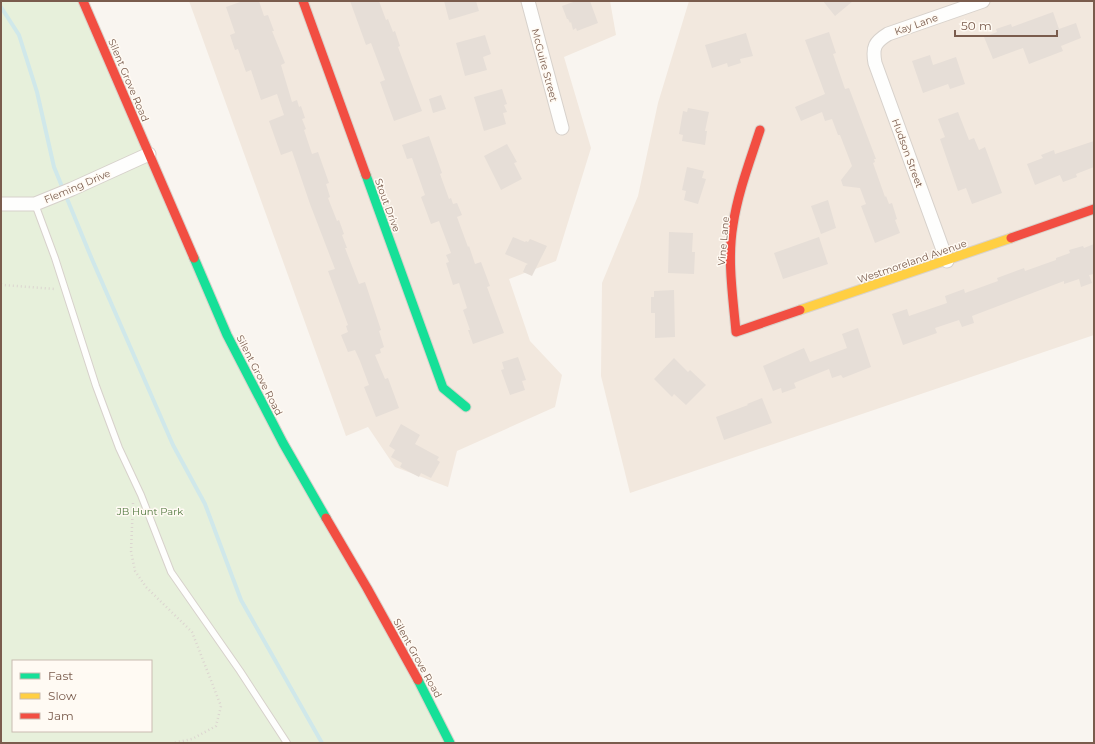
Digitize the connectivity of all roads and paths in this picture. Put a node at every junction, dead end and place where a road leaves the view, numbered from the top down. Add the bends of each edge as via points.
1 (83, 1) edge
2 (303, 1) edge
3 (528, 1) edge
4 (983, 1) edge
5 (875, 45) joint
6 (562, 128) dead end
7 (760, 130) dead end
8 (149, 154) junction
9 (1, 204) edge
10 (35, 204) junction
11 (1094, 209) edge
12 (947, 261) junction
13 (1, 284) edge
14 (68, 296) junction
15 (736, 332) joint
16 (466, 407) dead end
17 (287, 743) edge
18 (450, 743) edge

1 - 8 street, Silent Grove Road
2 - 16 street, Stout Drive via 443,388
3 - 6 street, McGuire Street
4 - 5 street, Kay Lane via 888,34
5 - 12 street, Hudson Street via 875,63
7 - 15 street, Vine Lane via 733,225 731,278
8 - 10 street, Fleming Drive
8 - 18 street, Silent Grove Road via 221,322 251,383 420,683
9 - 10 street, Fleming Drive
10 - 14 lane
11 - 12 street, Westmoreland Avenue
12 - 15 street, Westmoreland Avenue
13 - 14 path via 53,288
14 - 17 lane via 116,441 141,495 171,572 240,670

